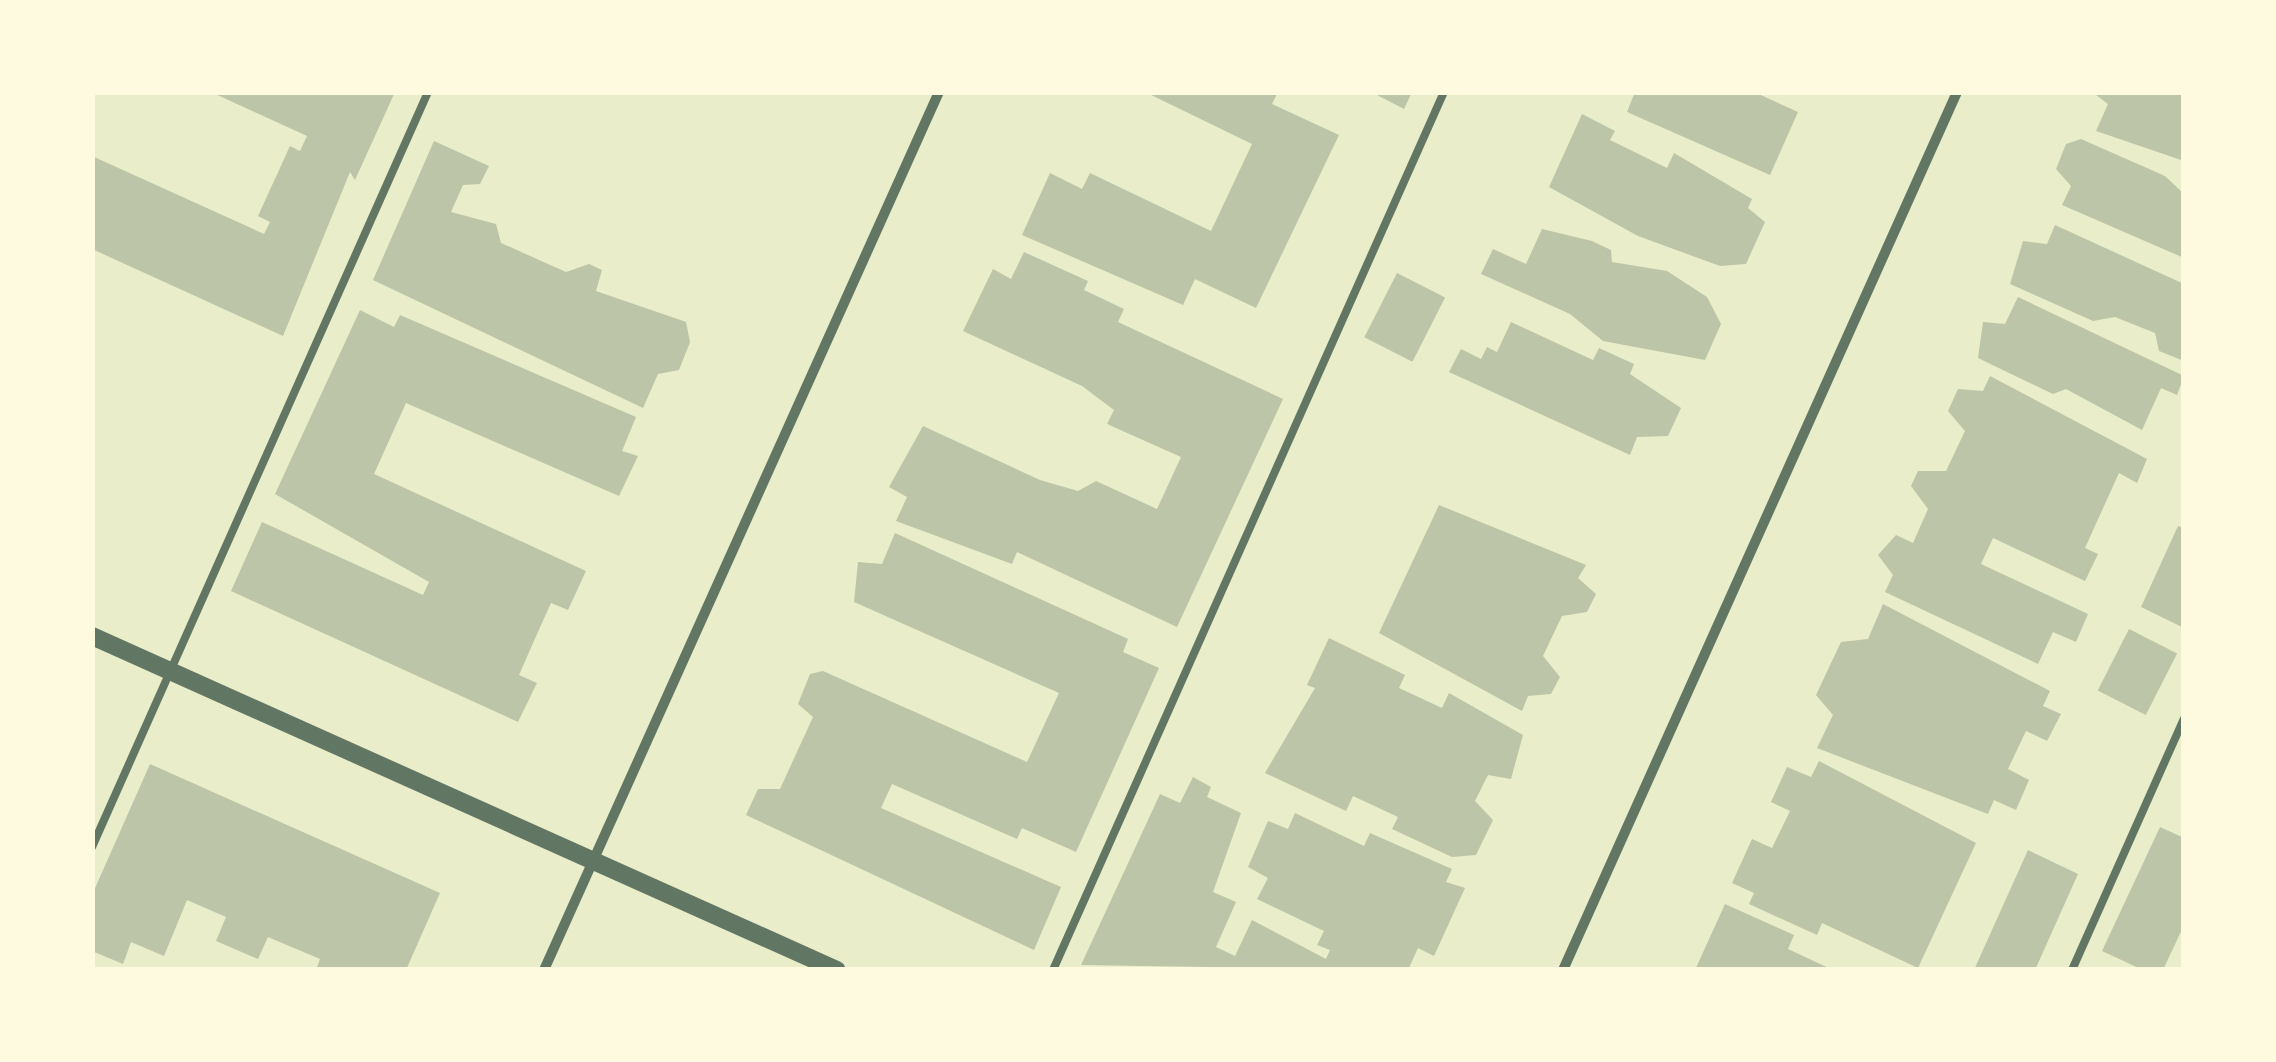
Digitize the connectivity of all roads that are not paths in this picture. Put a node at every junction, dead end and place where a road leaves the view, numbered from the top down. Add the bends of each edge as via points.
1 (428, 92) edge
2 (939, 92) edge
3 (1444, 92) edge
4 (1957, 92) edge
5 (92, 636) edge
6 (171, 671) junction
7 (2184, 720) edge
8 (92, 847) edge
9 (593, 860) junction
10 (544, 970) edge
11 (837, 970) edge
12 (1053, 970) edge
13 (1563, 970) edge
14 (2072, 970) edge

1 - 6 lane
2 - 9 street
3 - 12 lane
4 - 13 street
5 - 6 street
6 - 8 lane
6 - 9 street
7 - 14 lane
9 - 10 street
9 - 11 street

